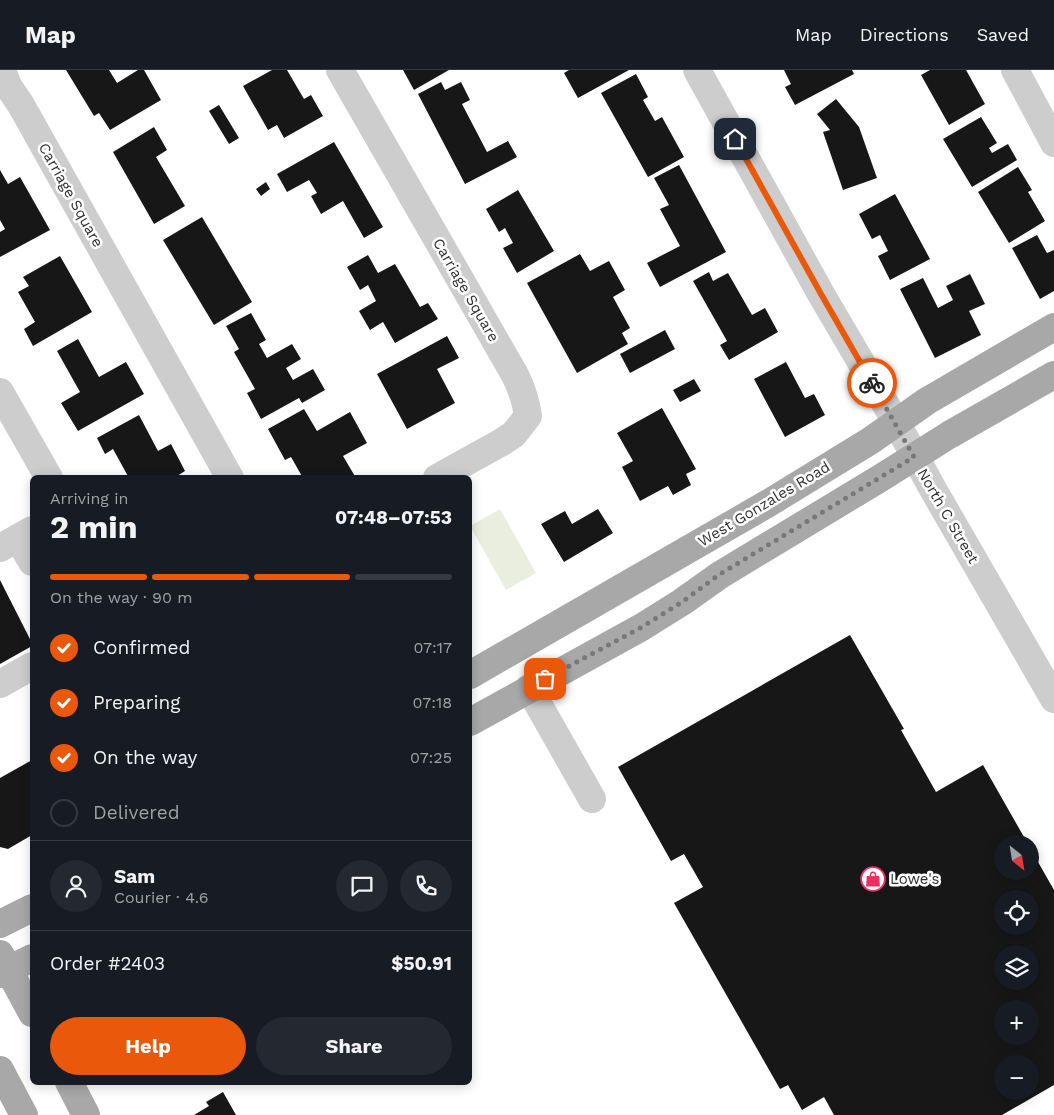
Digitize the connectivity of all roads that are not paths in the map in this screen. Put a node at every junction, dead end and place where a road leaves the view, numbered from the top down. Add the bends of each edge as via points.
1 (2, 70) edge
2 (340, 70) edge
3 (697, 70) edge
4 (1015, 70) edge
5 (1047, 112) edge
6 (1054, 143) edge
7 (1054, 327) edge
8 (1054, 375) edge
9 (0, 392) edge
10 (896, 422) junction
11 (8, 424) edge
12 (914, 457) junction
13 (47, 475) edge
14 (228, 475) edge
15 (442, 475) edge
16 (17, 538) edge
17 (30, 559) edge
18 (508, 653) junction
19 (30, 667) edge
20 (472, 674) edge
21 (0, 684) edge
22 (529, 688) junction
23 (1054, 699) edge
24 (472, 721) edge
25 (592, 799) dead end
26 (30, 909) edge
27 (0, 924) edge
28 (30, 959) edge
29 (3, 966) edge
30 (30, 1010) edge
31 (0, 1070) edge
32 (71, 1085) edge
33 (24, 1115) edge
34 (86, 1115) edge

1 - 14 street, Carriage Square via 8,86
2 - 15 street, Carriage Square via 515,375 527,406 528,416 514,434
3 - 10 street, North C Street
4 - 5 street
5 - 6 street
7 - 10 main road, West Gonzales Road
8 - 12 main road
9 - 11 street
10 - 12 street, North C Street
10 - 18 main road, West Gonzales Road via 767,504
11 - 13 street
12 - 22 main road via 720,574 642,627
12 - 23 street, North C Street
16 - 17 street
18 - 20 main road, West Gonzales Road
18 - 22 main road
19 - 21 street
22 - 24 main road
22 - 25 street
26 - 27 main road
28 - 29 main road
29 - 30 main road
31 - 33 main road
32 - 34 main road

